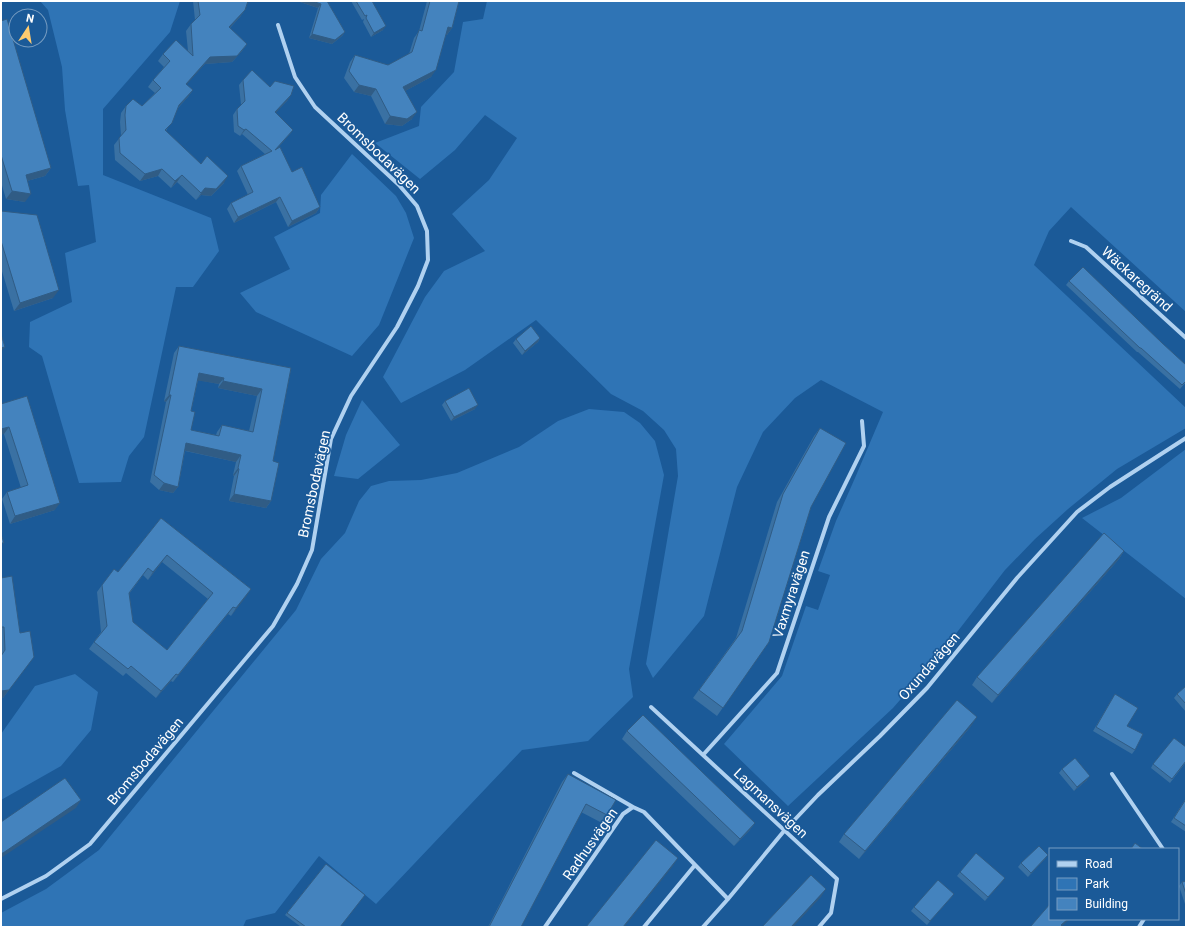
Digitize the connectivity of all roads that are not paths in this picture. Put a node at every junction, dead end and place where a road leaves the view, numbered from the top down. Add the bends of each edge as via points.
1 (278, 25) dead end
2 (1071, 241) dead end
3 (1186, 338) edge
4 (862, 421) dead end
5 (1186, 438) edge
6 (652, 707) dead end
7 (703, 755) junction
8 (574, 773) dead end
9 (1112, 774) dead end
10 (633, 807) junction
11 (784, 831) junction
12 (1162, 848) edge
13 (695, 865) junction
14 (1, 899) edge
15 (728, 899) junction
16 (545, 927) edge
17 (644, 927) edge
18 (703, 927) edge
19 (819, 927) edge

1 - 14 street, Bromsbodavägen via 295,77 315,107 418,206 427,231 428,260 418,286 397,326 351,396 331,439 312,550 297,584 273,626 90,844 46,876
2 - 3 street, Wäckaregränd via 1086,247
4 - 7 street, Vaxmyravägen via 864,446 829,517 777,673
5 - 11 street, Oxundavägen via 1110,487 1077,512 1017,578 927,688
6 - 7 street, Lagmansvägen
7 - 11 street, Lagmansvägen
8 - 10 street
9 - 12 street
10 - 13 street, Radhusvägen via 644,812
10 - 16 street, Radhusvägen via 623,814
11 - 15 street, Oxundavägen
11 - 19 street, Lagmansvägen via 837,879 831,913
13 - 15 street, Radhusvägen
13 - 17 street
15 - 18 street, Oxundavägen

